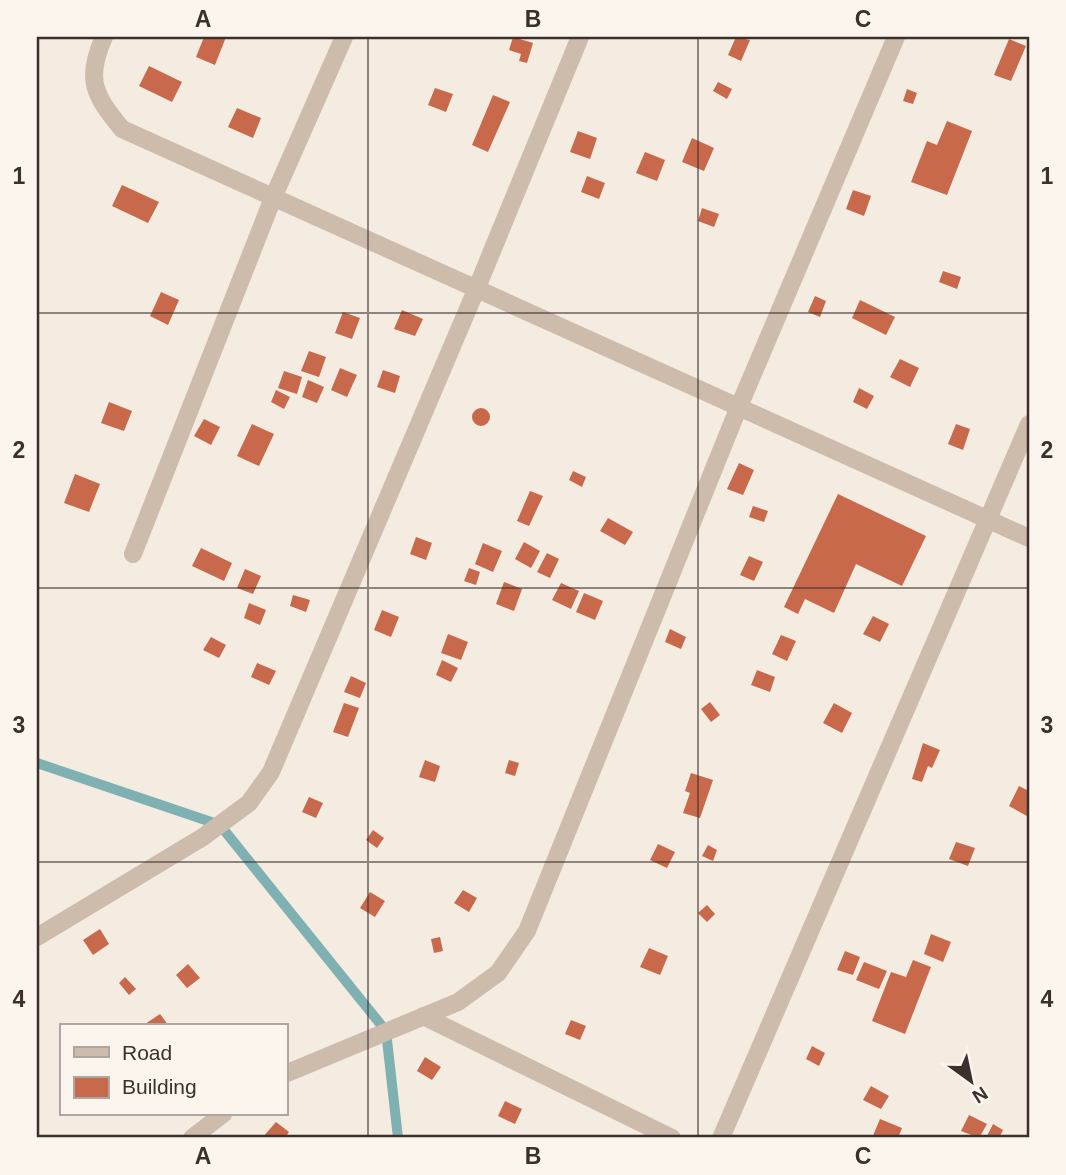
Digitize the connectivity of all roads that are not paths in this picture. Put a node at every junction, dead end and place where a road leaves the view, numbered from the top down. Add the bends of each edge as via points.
1 (104, 37) edge
2 (344, 37) edge
3 (580, 37) edge
4 (896, 37) edge
5 (273, 198) junction
6 (476, 290) junction
7 (738, 409) junction
8 (1029, 424) edge
9 (988, 520) junction
10 (1029, 538) edge
11 (133, 554) dead end
12 (37, 937) edge
13 (423, 1016) junction
14 (287, 1073) edge
15 (220, 1116) edge
16 (192, 1138) edge
17 (672, 1138) edge
18 (721, 1138) edge

1 - 5 street via 95,57 93,85 122,128
2 - 5 street
3 - 6 street
4 - 7 street
5 - 6 street
5 - 11 street
6 - 7 street
6 - 12 street via 264,782 249,803 203,837
7 - 9 street
7 - 13 street via 527,931 498,973 458,1002
8 - 9 street
9 - 10 street
9 - 18 street
13 - 14 street
13 - 17 street
15 - 16 street

